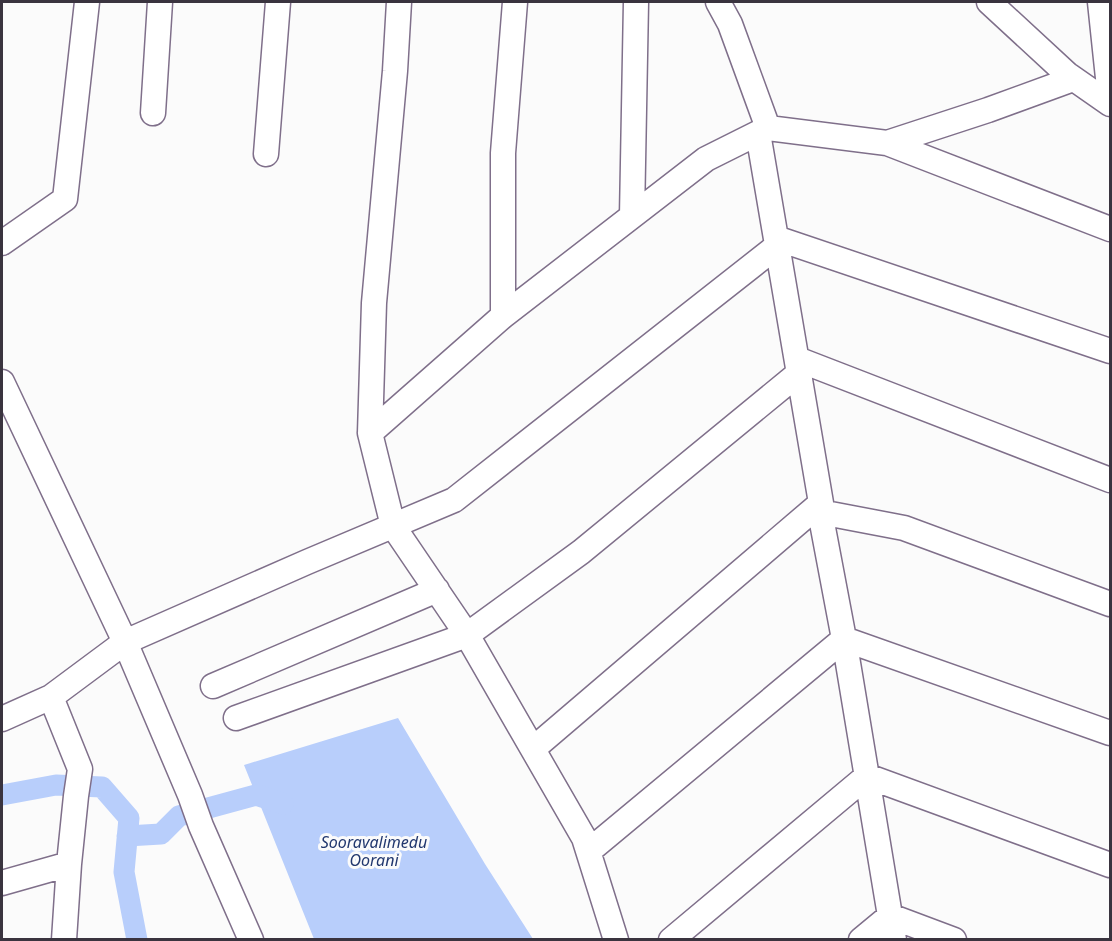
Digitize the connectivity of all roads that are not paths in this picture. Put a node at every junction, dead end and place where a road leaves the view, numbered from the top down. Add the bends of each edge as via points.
1 (87, 2) edge
2 (160, 2) edge
3 (278, 2) edge
4 (399, 2) edge
5 (515, 2) edge
6 (636, 2) edge
7 (718, 2) edge
8 (989, 2) edge
9 (1100, 2) edge
10 (1073, 79) junction
11 (1110, 97) edge
12 (1110, 104) edge
13 (153, 113) dead end
14 (763, 130) junction
15 (887, 143) junction
16 (266, 154) dead end
17 (632, 216) junction
18 (1110, 229) edge
19 (777, 242) junction
20 (2, 243) edge
21 (503, 316) junction
22 (1110, 351) edge
23 (798, 366) junction
24 (2, 381) edge
25 (370, 433) junction
26 (1110, 480) edge
27 (820, 507) junction
28 (393, 526) junction
29 (437, 590) junction
30 (1110, 604) edge
31 (467, 635) junction
32 (844, 639) junction
33 (126, 642) junction
34 (213, 686) dead end
35 (51, 697) junction
36 (236, 718) dead end
37 (2, 719) edge
38 (1110, 733) edge
39 (533, 749) junction
40 (867, 776) junction
41 (589, 851) junction
42 (69, 864) junction
43 (1110, 865) edge
44 (2, 883) edge
45 (892, 928) edge
46 (64, 939) edge
47 (250, 939) edge
48 (616, 939) edge
49 (671, 939) edge
50 (861, 939) edge
51 (954, 939) edge

1 - 20 street via 65,199
2 - 13 street
3 - 16 street
4 - 25 street via 374,303
5 - 21 street via 503,153
6 - 17 street
7 - 14 street via 729,24
8 - 10 street
9 - 11 street
10 - 12 street
10 - 15 street
14 - 15 street
14 - 17 street via 706,159
14 - 19 street
15 - 18 street
17 - 21 street
19 - 22 street
19 - 23 street
19 - 28 street via 454,500
21 - 25 street
23 - 26 street
23 - 27 street
23 - 31 street via 581,552
24 - 33 street
25 - 28 street
27 - 30 street via 904,528
27 - 32 street
27 - 39 street
28 - 29 street
28 - 33 street
29 - 31 street
29 - 34 street
31 - 36 street
31 - 39 street
32 - 38 street
32 - 40 street
32 - 41 street
33 - 35 street
33 - 47 street
35 - 37 street
35 - 42 street via 81,769
39 - 41 street
40 - 43 street
40 - 45 street
40 - 49 street
41 - 48 street
42 - 44 street
42 - 46 street
45 - 50 street
45 - 51 street

